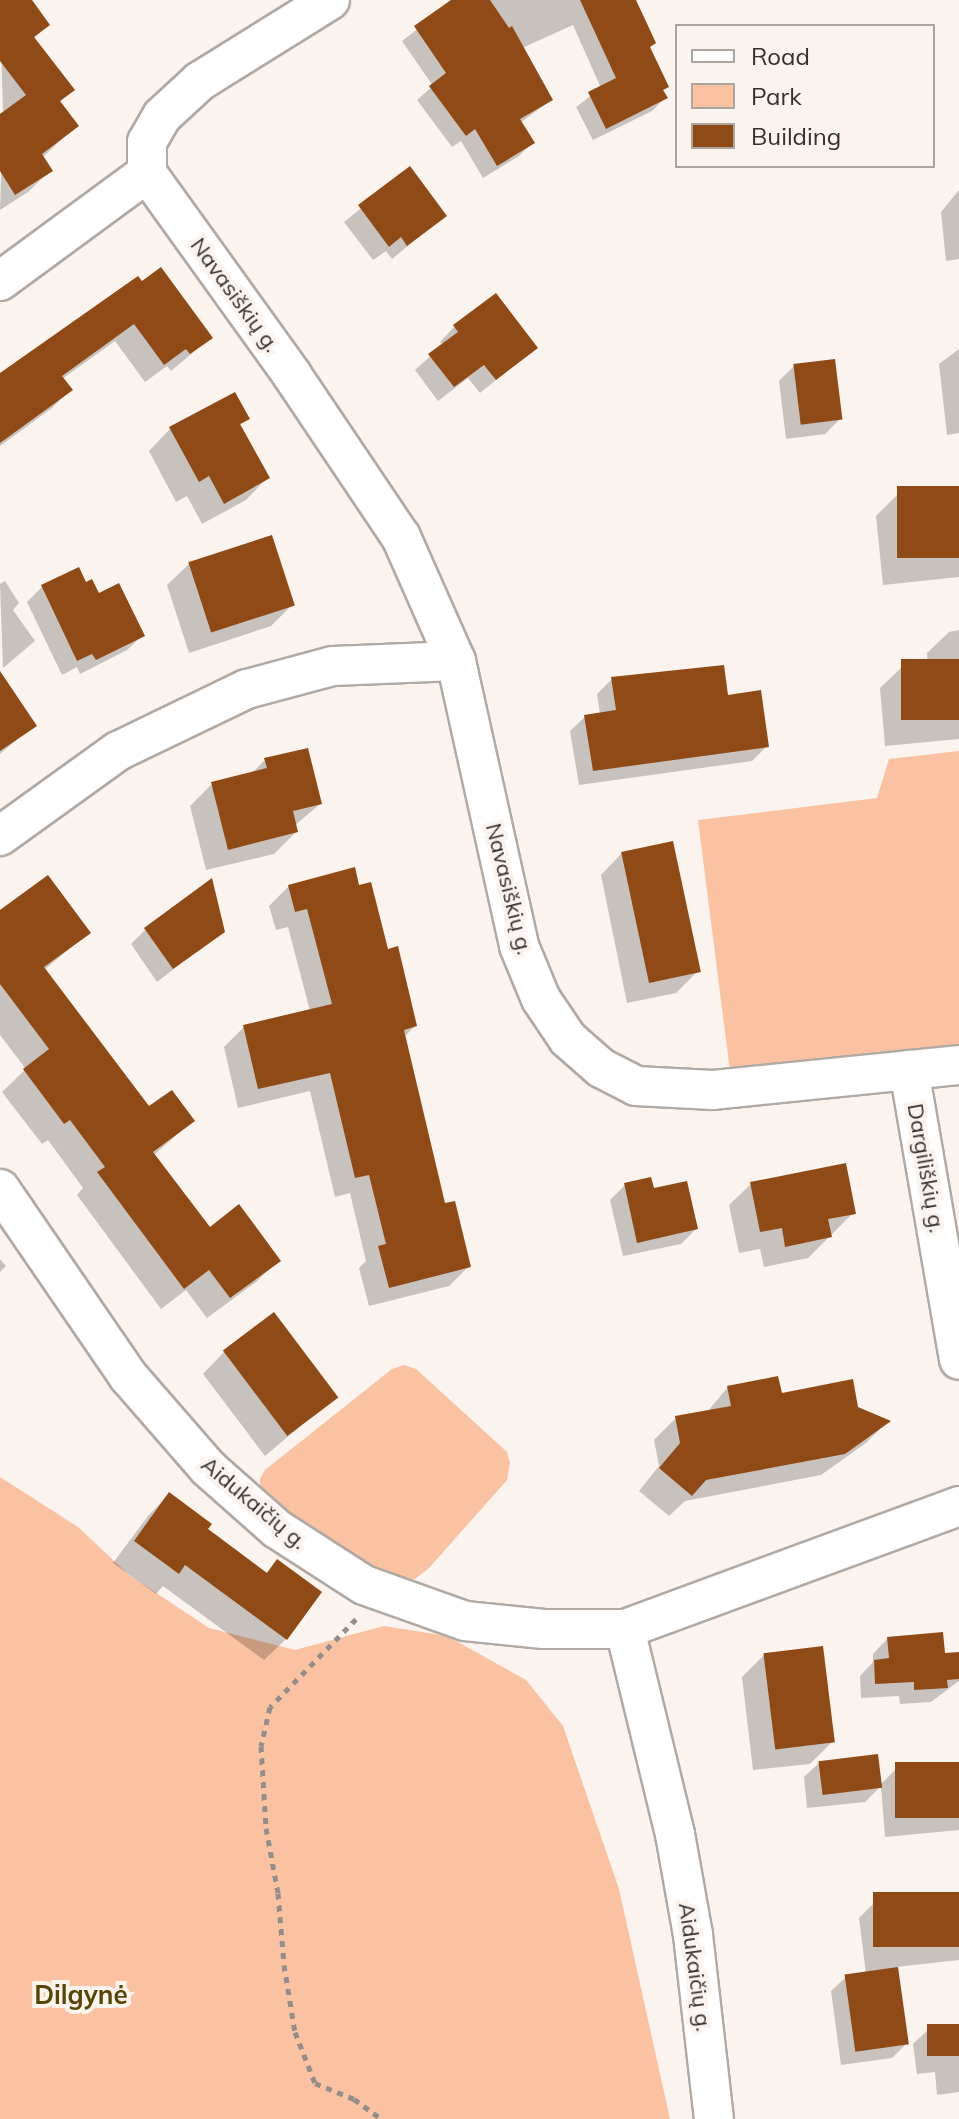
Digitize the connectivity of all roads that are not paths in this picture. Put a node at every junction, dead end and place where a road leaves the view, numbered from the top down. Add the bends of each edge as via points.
1 (330, 0) edge
2 (147, 173) junction
3 (0, 281) edge
4 (456, 661) junction
5 (0, 836) edge
6 (959, 1065) edge
7 (909, 1070) junction
8 (0, 1189) edge
9 (959, 1360) edge
10 (959, 1506) edge
11 (625, 1629) junction
12 (714, 2119) edge

1 - 2 street via 200,81 162,116 147,142
2 - 3 street
2 - 4 street, Navasiškių g. via 401,537
4 - 5 street via 333,666 247,689 118,751
4 - 7 street, Navasiškių g. via 519,946 541,999 568,1039 601,1068 636,1086 713,1090
6 - 7 street, Navasiškių g.
7 - 9 street, Dargiliškių g.
8 - 11 street, Aidukaičių g. via 128,1376 208,1468 277,1529 376,1589 465,1621 544,1629
10 - 11 street, Aidukaičių g.
11 - 12 street, Aidukaičių g. via 675,1834 693,1935

